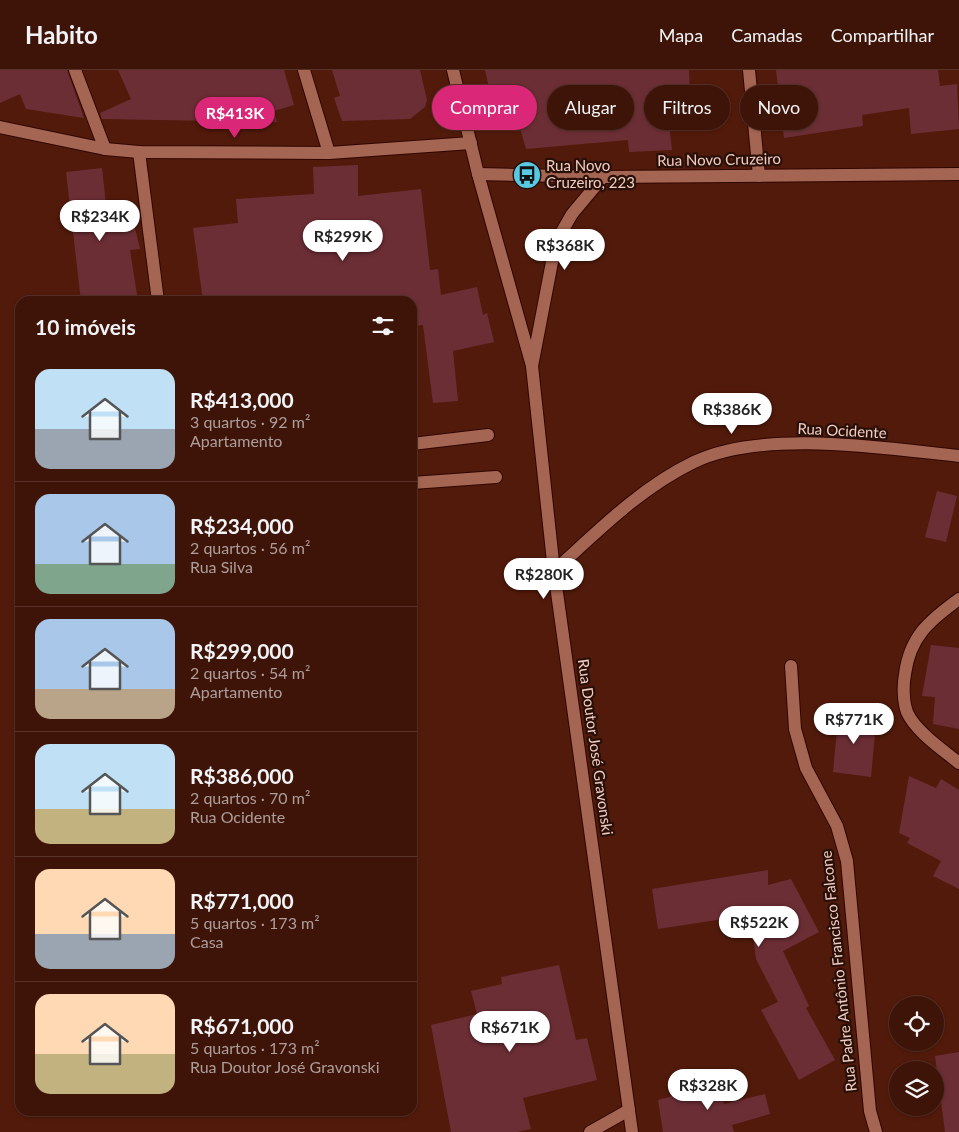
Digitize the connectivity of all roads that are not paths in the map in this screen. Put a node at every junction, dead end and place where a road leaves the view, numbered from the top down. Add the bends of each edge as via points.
1 (75, 70) edge
2 (304, 70) edge
3 (453, 70) edge
4 (749, 70) edge
5 (0, 127) edge
6 (471, 143) junction
7 (105, 150) junction
8 (139, 152) junction
9 (328, 154) junction
10 (478, 174) junction
11 (959, 174) edge
12 (759, 176) junction
13 (602, 177) junction
14 (157, 296) edge
15 (532, 366) junction
16 (488, 435) dead end
17 (417, 443) edge
18 (959, 456) edge
19 (496, 477) dead end
20 (417, 483) edge
21 (554, 572) junction
22 (959, 599) edge
23 (791, 666) dead end
24 (959, 763) edge
25 (629, 1110) junction
26 (590, 1132) edge
27 (632, 1132) edge
28 (876, 1132) edge

1 - 7 street
2 - 9 street
3 - 6 street, Rua Doutor José Gravonski
4 - 12 street
5 - 7 street
6 - 9 street
6 - 10 street, Rua Doutor José Gravonski
7 - 8 street
8 - 9 street
8 - 14 street
10 - 13 street, Rua Novo Cruzeiro
10 - 15 street, Rua Doutor José Gravonski
11 - 12 street, Rua Novo Cruzeiro
12 - 13 street, Rua Novo Cruzeiro
13 - 15 street, Rua Doutor José Gravonski via 572,214 560,235
15 - 21 street, Rua Doutor José Gravonski
16 - 17 street
18 - 21 street, Rua Ocidente via 811,444 745,446 695,462 655,485 614,516
19 - 20 street
21 - 25 street, Rua Doutor José Gravonski
22 - 24 street via 936,615 918,635 907,656 903,685 907,712 926,735
23 - 28 street, Rua Padre Antônio Francisco Falcone via 795,729 806,768 837,826 847,861 870,1111
25 - 26 street
25 - 27 street, Rua Doutor José Gravonski

